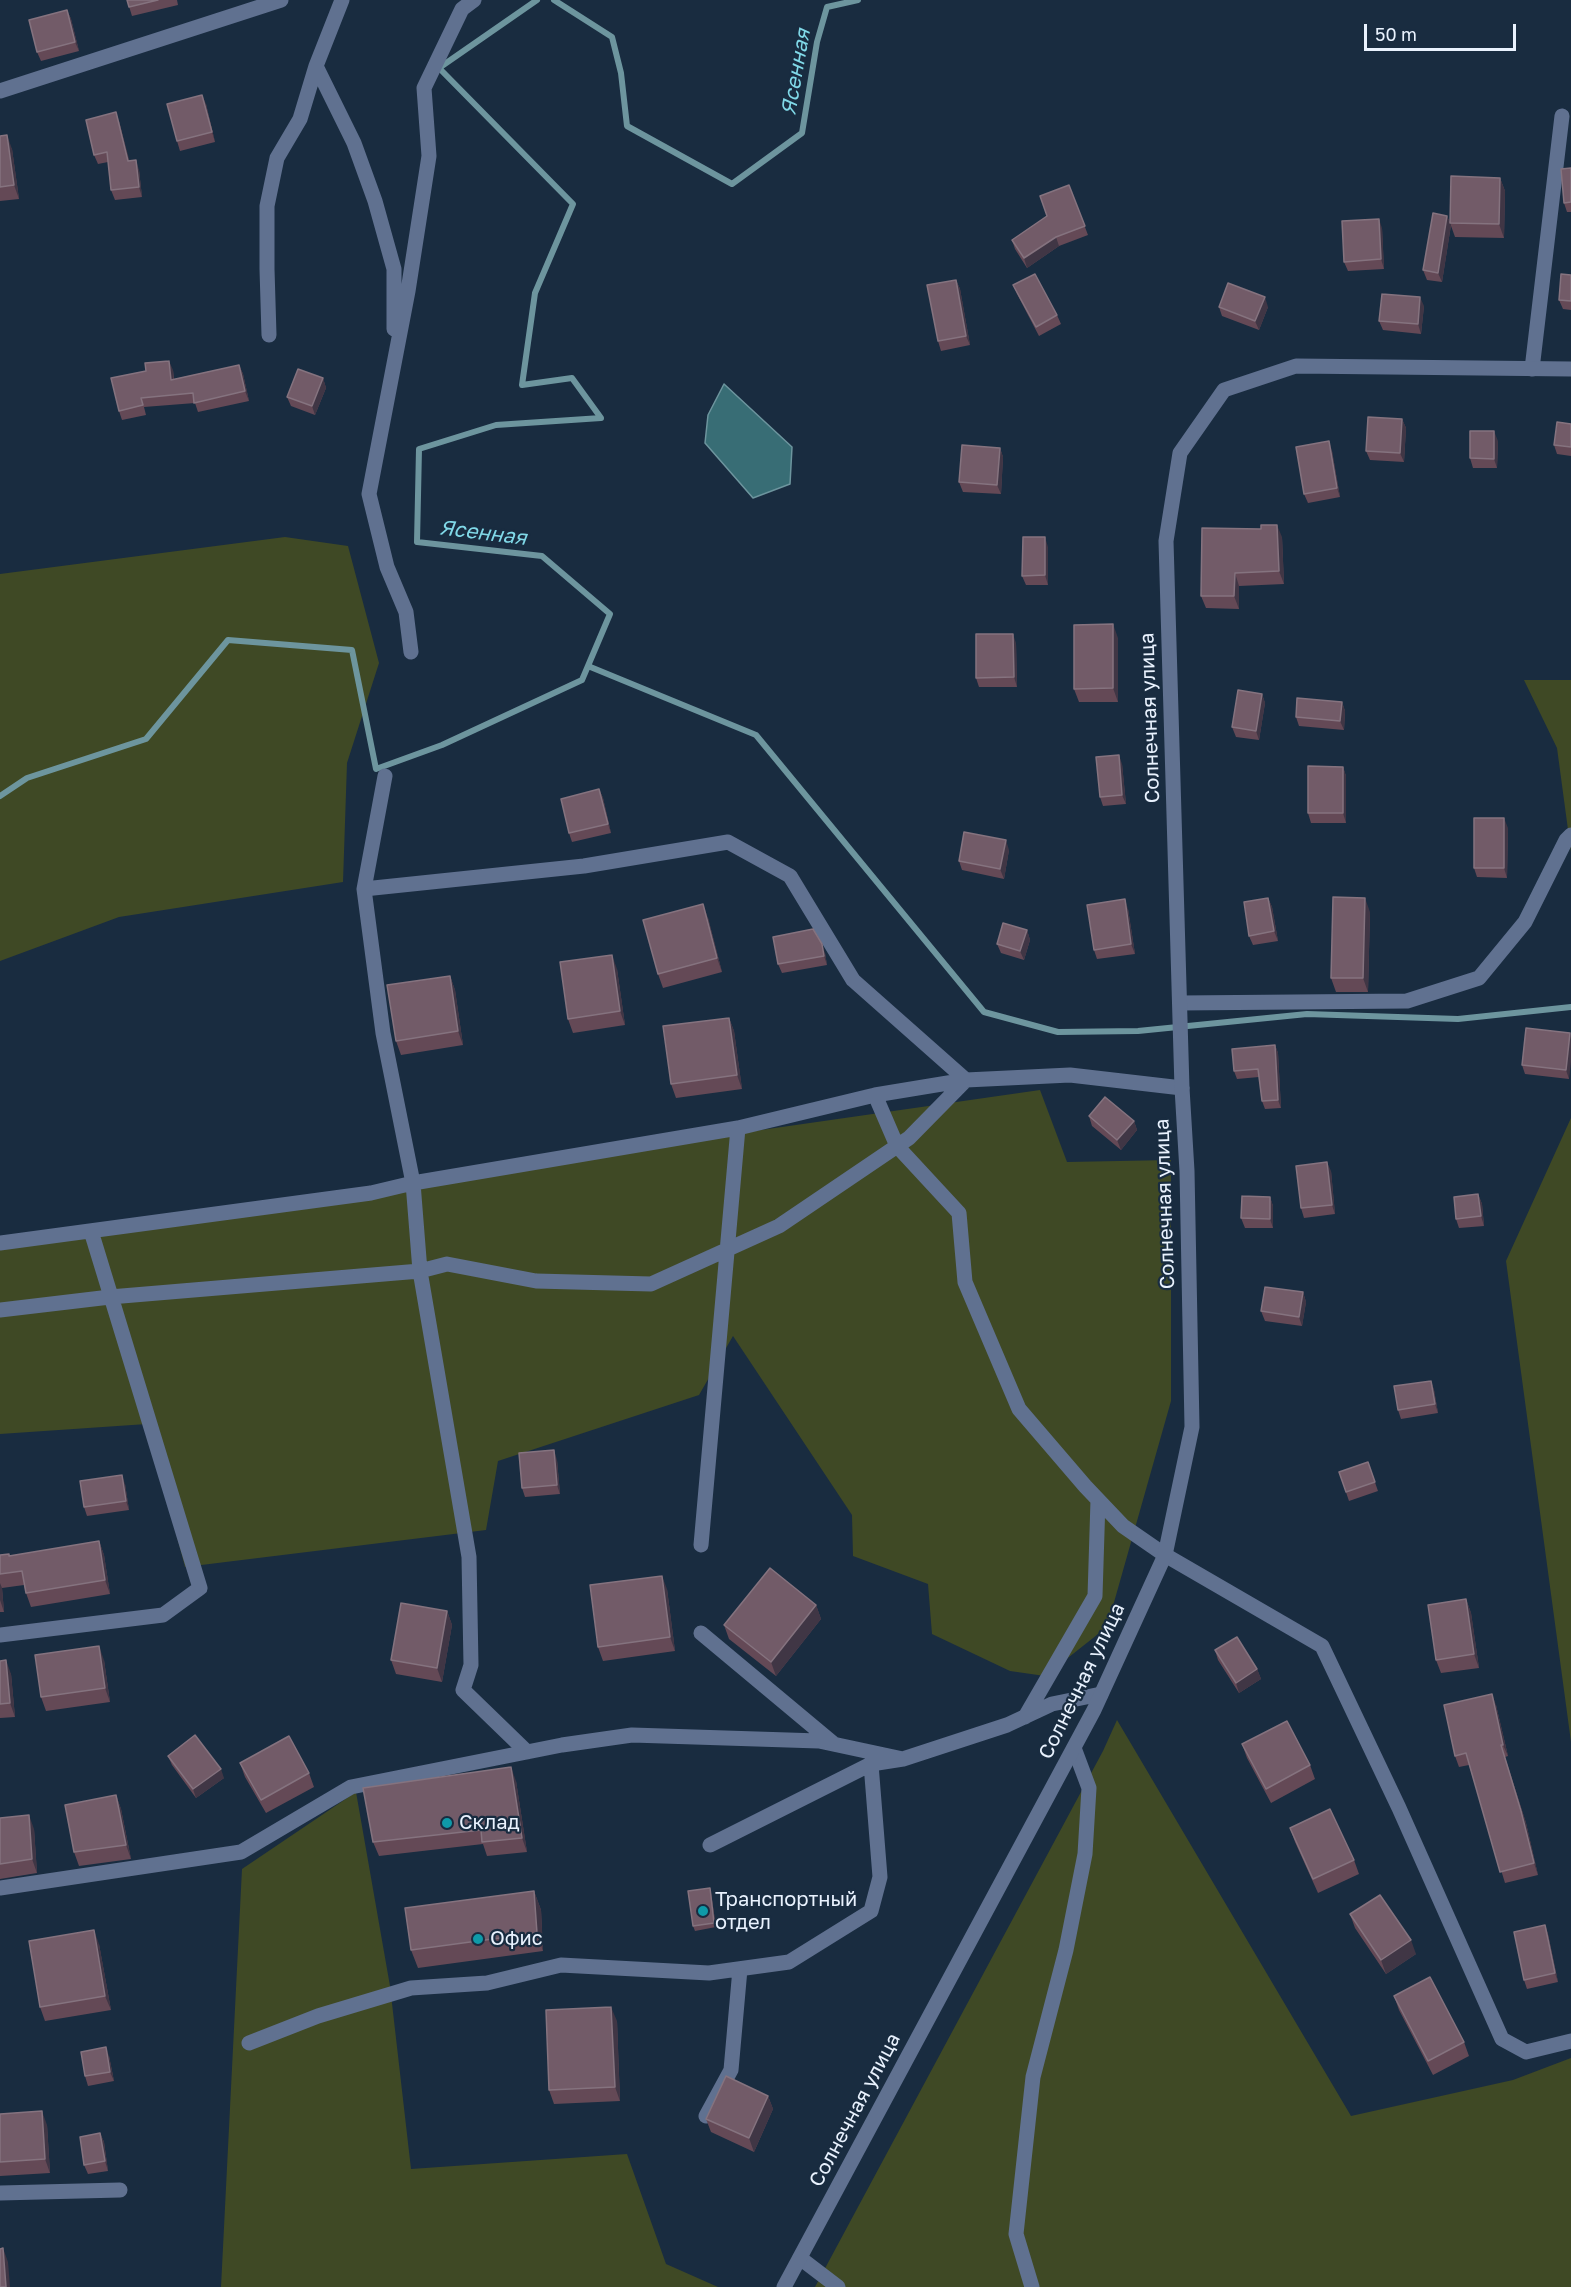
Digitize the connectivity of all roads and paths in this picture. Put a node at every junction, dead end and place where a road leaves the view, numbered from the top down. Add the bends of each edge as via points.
1 (281, 0) edge
2 (342, 0) edge
3 (474, 0) edge
4 (316, 66) junction
5 (0, 91) edge
6 (1562, 116) dead end
7 (269, 335) dead end
8 (393, 368) junction
9 (1532, 369) junction
10 (1571, 369) edge
11 (411, 652) dead end
12 (385, 776) dead end
13 (1571, 835) edge
14 (364, 889) junction
15 (1179, 1003) junction
16 (966, 1080) junction
17 (1182, 1088) junction
18 (875, 1095) junction
19 (738, 1128) junction
20 (897, 1146) junction
21 (413, 1183) junction
22 (91, 1231) junction
23 (0, 1243) edge
24 (728, 1249) junction
25 (420, 1271) junction
26 (110, 1297) junction
27 (0, 1310) edge
28 (1098, 1500) junction
29 (701, 1545) dead end
30 (1165, 1555) junction
31 (701, 1633) dead end
32 (0, 1635) edge
33 (1101, 1694) junction
34 (1025, 1716) junction
35 (834, 1744) junction
36 (1074, 1748) junction
37 (527, 1752) junction
38 (903, 1759) junction
39 (872, 1764) junction
40 (710, 1845) dead end
41 (0, 1888) edge
42 (740, 1969) junction
43 (1571, 2041) edge
44 (249, 2043) dead end
45 (706, 2116) edge
46 (120, 2190) dead end
47 (0, 2193) edge
48 (800, 2258) junction
49 (784, 2287) edge
50 (838, 2287) edge
51 (1032, 2287) edge

1 - 5 street
2 - 4 street
3 - 8 street via 462,9 424,88 429,156
4 - 7 street via 300,119 277,158 267,206
4 - 8 street via 354,143 394,268
6 - 9 street
8 - 11 street via 369,494 387,567 405,612
9 - 10 street, Солнечная улица
9 - 15 street, Солнечная улица via 1296,366 1224,390 1180,453 1166,541
12 - 14 street
13 - 15 street via 1525,922 1479,978 1407,1001
14 - 16 street via 584,866 728,842 790,876 853,980
14 - 21 street via 383,1033
15 - 17 street, Солнечная улица
16 - 17 street via 1070,1075
16 - 18 street
16 - 20 street
17 - 30 street, Солнечная улица via 1192,1427
18 - 19 street
18 - 20 street
19 - 21 street
19 - 24 street
20 - 24 street via 779,1226
20 - 28 street via 959,1213 965,1282 1019,1409
21 - 22 street via 371,1193
21 - 25 street
22 - 23 street
22 - 26 street
24 - 25 street via 651,1284 536,1281 447,1264
24 - 29 street
25 - 26 street
25 - 37 street via 469,1557 471,1665 463,1690
26 - 27 street
26 - 32 street via 200,1588 163,1615
28 - 30 street via 1123,1527
28 - 34 street via 1095,1596
30 - 33 street, Солнечная улица
30 - 43 street via 1322,1646 1502,2039 1526,2052
31 - 35 street
33 - 34 street via 1052,1704
33 - 36 street, Солнечная улица
34 - 38 street
35 - 37 street via 632,1735
35 - 38 street
36 - 48 street, Солнечная улица
36 - 51 street via 1089,1788 1085,1854 1066,1950 1033,2077 1016,2234
37 - 41 street via 351,1787 241,1852
38 - 39 street
39 - 40 street
39 - 42 street via 880,1877 871,1911 789,1962
42 - 44 street via 709,1973 561,1965 487,1983 411,1988 318,2016
42 - 45 street via 731,2070
46 - 47 street
48 - 49 street, Солнечная улица
48 - 50 street

